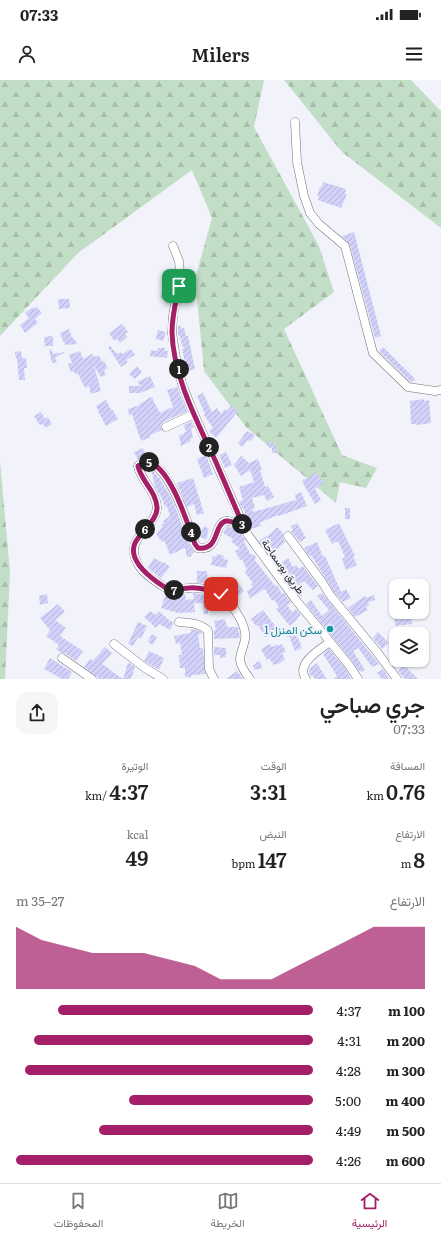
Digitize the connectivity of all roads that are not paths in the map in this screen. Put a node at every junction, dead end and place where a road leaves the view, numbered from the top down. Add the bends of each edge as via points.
1 (295, 122) dead end
2 (173, 246) dead end
3 (441, 390) edge
4 (194, 414) junction
5 (166, 427) dead end
6 (244, 527) junction
7 (288, 536) dead end
8 (180, 622) dead end
9 (330, 642) junction
10 (114, 644) dead end
11 (62, 658) dead end
12 (92, 679) edge
13 (163, 679) edge
14 (214, 679) edge
15 (250, 679) edge
16 (306, 679) edge
17 (358, 679) edge
18 (397, 679) edge

1 - 3 street via 297,162 304,196 310,213 345,246 373,353 408,387
2 - 4 street, طريق بوسماحة via 179,261 180,274 172,332 182,384
4 - 5 street
4 - 6 street, طريق بوسماحة
6 - 9 street, طريق بوسماحة via 295,599
6 - 15 street via 231,521 221,523 212,543 208,547 198,548 170,481 152,462 147,461 138,466 151,489 157,508 155,516 135,542 134,553 138,563 143,572 170,590 203,588 221,594 229,602 245,630 240,659
7 - 18 street via 330,595
8 - 14 street via 197,624 208,631 209,669
9 - 16 street via 307,660 302,671
9 - 17 street, طريق بوسماحة
10 - 13 street
11 - 12 street

